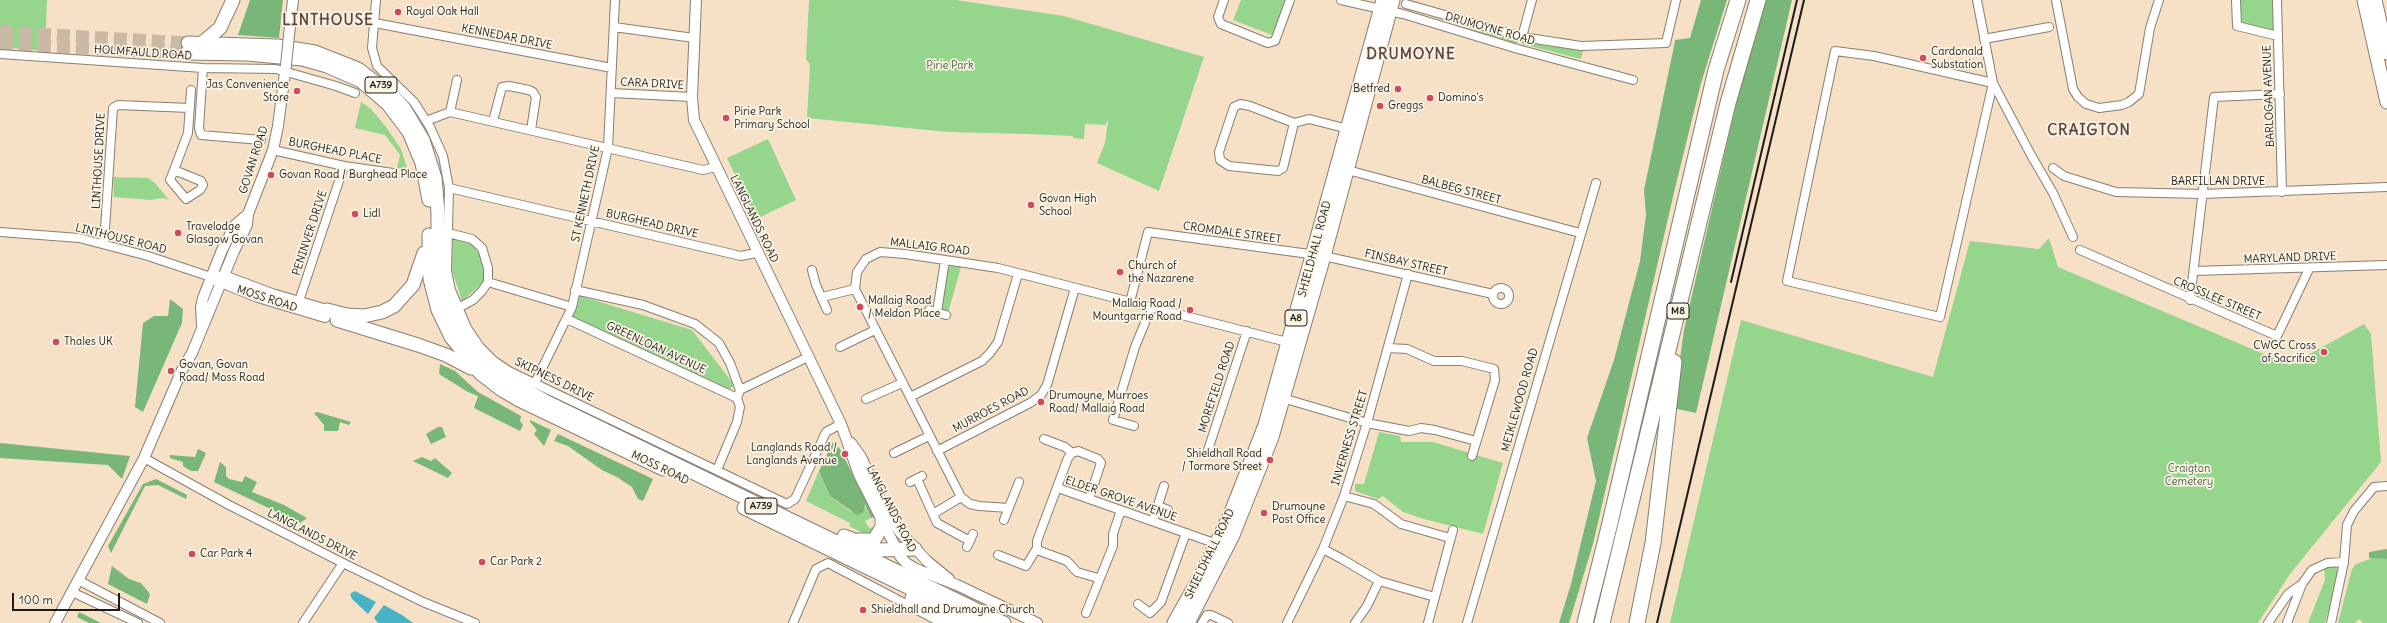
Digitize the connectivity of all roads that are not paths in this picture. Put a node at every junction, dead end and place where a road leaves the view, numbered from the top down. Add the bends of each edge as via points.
1 (233, 0) edge
2 (293, 0) edge
3 (376, 0) edge
4 (615, 0) edge
5 (696, 0) edge
6 (1224, 0) edge
7 (1290, 0) edge
8 (1341, 0) edge
9 (1532, 0) edge
10 (1676, 0) edge
11 (1738, 0) edge
12 (1758, 0) edge
13 (1977, 0) edge
14 (2056, 0) edge
15 (2159, 0) edge
16 (2236, 0) edge
17 (2278, 0) edge
18 (2364, 0) edge
19 (2375, 0) edge
20 (1407, 2) edge
21 (1386, 6) edge
22 (1403, 14) junction
23 (375, 23) junction
24 (614, 27) junction
25 (2049, 27) dead end
26 (2278, 36) junction
27 (1522, 37) junction
28 (694, 38) junction
29 (1984, 39) junction
30 (202, 43) junction
31 (2387, 53) edge
32 (0, 54) edge
33 (203, 68) junction
34 (286, 68) junction
35 (612, 68) junction
36 (457, 80) dead end
37 (1633, 80) dead end
38 (1994, 83) junction
39 (191, 90) dead end
40 (355, 93) dead end
41 (611, 93) junction
42 (2280, 94) junction
43 (692, 97) junction
44 (2387, 102) edge
45 (190, 108) junction
46 (450, 112) junction
47 (492, 120) junction
48 (426, 122) junction
49 (1294, 123) junction
50 (1348, 129) junction
51 (530, 130) junction
52 (262, 140) dead end
53 (608, 148) junction
54 (273, 150) junction
55 (344, 166) junction
56 (716, 168) junction
57 (1342, 168) junction
58 (2053, 168) dead end
59 (174, 170) dead end
60 (393, 173) dead end
61 (1596, 183) dead end
62 (2387, 187) edge
63 (449, 188) junction
64 (2282, 192) junction
65 (2202, 194) junction
66 (248, 214) junction
67 (591, 222) junction
68 (0, 232) edge
69 (448, 233) junction
70 (1580, 234) junction
71 (429, 235) junction
72 (2073, 237) dead end
73 (104, 244) junction
74 (2080, 250) dead end
75 (756, 253) junction
76 (1319, 256) junction
77 (945, 260) junction
78 (2387, 266) edge
79 (2309, 269) junction
80 (812, 270) dead end
81 (2194, 271) junction
82 (1018, 274) junction
83 (1408, 274) junction
84 (211, 277) junction
85 (223, 280) junction
86 (488, 282) junction
87 (1075, 288) junction
88 (855, 289) junction
89 (575, 290) junction
90 (1684, 290) junction
91 (1493, 294) dead end
92 (822, 296) junction
93 (2190, 300) junction
94 (1130, 302) junction
95 (298, 305) junction
96 (572, 307) junction
97 (458, 308) junction
98 (1151, 308) junction
99 (827, 310) dead end
100 (326, 314) junction
101 (946, 315) dead end
102 (567, 318) junction
103 (202, 329) junction
104 (875, 330) junction
105 (1247, 331) junction
106 (1294, 344) junction
107 (840, 347) dead end
108 (1388, 348) junction
109 (808, 357) junction
110 (480, 373) junction
111 (535, 383) junction
112 (902, 383) junction
113 (738, 394) junction
114 (910, 397) junction
115 (1279, 398) junction
116 (872, 399) dead end
117 (1367, 423) junction
118 (841, 424) junction
119 (1134, 426) dead end
120 (846, 436) junction
121 (929, 436) junction
122 (1044, 439) dead end
123 (1476, 441) junction
124 (1208, 450) dead end
125 (937, 451) junction
126 (899, 453) dead end
127 (1072, 453) junction
128 (1472, 456) dead end
129 (144, 458) junction
130 (717, 470) junction
131 (695, 475) junction
132 (916, 479) dead end
133 (1020, 482) dead end
134 (1164, 486) dead end
135 (2387, 486) edge
136 (1058, 488) junction
137 (1344, 496) junction
138 (961, 497) junction
139 (1089, 499) junction
140 (1158, 506) junction
141 (1009, 508) junction
142 (1121, 510) junction
143 (1168, 510) dead end
144 (933, 514) junction
145 (882, 517) junction
146 (1004, 520) dead end
147 (1153, 521) junction
148 (784, 527) junction
149 (1186, 533) junction
150 (852, 539) junction
151 (970, 540) dead end
152 (1217, 544) junction
153 (1037, 548) junction
154 (915, 549) junction
155 (898, 550) junction
156 (1323, 550) junction
157 (998, 554) dead end
158 (2344, 562) junction
159 (343, 563) junction
160 (1098, 578) junction
161 (78, 580) junction
162 (1379, 581) junction
163 (2302, 584) junction
164 (957, 585) junction
165 (72, 592) junction
166 (1435, 597) junction
167 (1138, 604) dead end
168 (1086, 613) dead end
169 (932, 621) edge
170 (55, 623) edge
171 (138, 623) edge
172 (160, 623) edge
173 (303, 623) edge
174 (475, 623) edge
175 (793, 623) edge
176 (942, 623) edge
177 (960, 623) edge
178 (982, 623) edge
179 (1004, 623) edge
180 (1037, 623) edge
181 (1174, 623) edge
182 (1188, 623) edge
183 (1202, 623) edge
184 (1228, 623) edge
185 (1287, 623) edge
186 (1355, 623) edge
187 (1428, 623) edge
188 (1467, 623) edge
189 (1585, 623) edge
190 (1602, 623) edge
191 (1637, 623) edge
192 (2268, 623) edge
193 (2287, 623) edge
194 (2331, 623) edge

1 - 30 main road via 220,28
2 - 34 street, GOVAN ROAD, bridge
3 - 23 street, SKIPNESS DRIVE
4 - 24 street, ST KENNETH DRIVE
5 - 28 street, LANGLANDS ROAD
6 - 7 street via 1218,17 1221,24 1268,43 1275,41
8 - 21 street, DRUMOYNE ROAD
9 - 27 street
10 - 27 street, DRUMOYNE ROAD via 1666,43 1581,46
11 - 189 highway, M8 via 1716,70
12 - 90 highway, M8 via 1735,76
13 - 29 street
14 - 15 street via 2073,89 2086,104 2099,108 2115,107 2129,102 2139,94 2150,28
16 - 26 street via 2237,26
17 - 26 street, BARLOGAN AVENUE
18 - 44 main road
19 - 31 main road
20 - 22 street
20 - 27 street, DRUMOYNE ROAD
21 - 22 street, DRUMOYNE ROAD
21 - 50 main road, SHIELDHALL ROAD / A8
21 - 57 main road, SHIELDHALL ROAD / A8
22 - 37 street, DRUMOYNE ROAD
23 - 35 street, KENNEDAR DRIVE
23 - 48 street, SKIPNESS DRIVE via 372,48 377,66 414,102
24 - 28 street
24 - 35 street, ST KENNETH DRIVE
25 - 29 street
26 - 42 street, BARLOGAN AVENUE
28 - 43 street, LANGLANDS ROAD
29 - 38 street
30 - 71 main road, A739 via 188,48 302,59 344,72 376,93 388,104 409,132 422,163 428,192
30 - 131 main road, MOSS ROAD / A739 via 277,46 315,52 346,63 382,86 404,108 425,148 435,178 441,284 450,314 465,339 494,372 519,388
32 - 33 street, HOLMFAULD ROAD
33 - 34 street, HOLMFAULD ROAD
33 - 52 street via 199,128 202,135
34 - 40 street, HOLMFAULD ROAD
34 - 54 street, GOVAN ROAD
35 - 41 street, ST KENNETH DRIVE
36 - 46 street
38 - 38 street via 1874,56 1835,51 1787,281 1940,317
38 - 72 street via 2053,193
39 - 45 street
41 - 43 street, CARA DRIVE
41 - 53 street, ST KENNETH DRIVE
42 - 64 street, BARLOGAN AVENUE
42 - 65 street via 2214,97
43 - 56 street, LANGLANDS ROAD via 694,120
45 - 59 street via 188,133
45 - 73 street, LINTHOUSE DRIVE via 118,105 113,108
46 - 47 street
46 - 48 street
47 - 51 street
47 - 51 street via 502,87 529,90 534,92 536,97
48 - 63 street, SKIPNESS DRIVE via 443,156
49 - 49 street via 1283,168 1278,171 1229,166 1220,160 1219,152 1234,107 1240,104 1250,106
49 - 50 street via 1309,118
50 - 57 main road, SHIELDHALL ROAD / A8
51 - 53 street
53 - 56 street via 703,170
53 - 67 street, ST KENNETH DRIVE
54 - 55 street, BURGHEAD PLACE
54 - 66 street, GOVAN ROAD
55 - 60 street, BURGHEAD PLACE
55 - 95 street, PENINVER DRIVE
56 - 75 street, LANGLANDS ROAD
57 - 70 street, BALBEG STREET
57 - 76 main road, SHIELDHALL ROAD / A8
58 - 65 street, BARFILLAN DRIVE via 2064,176 2116,192
61 - 70 street, MEIKLEWOOD ROAD
62 - 64 street, BARFILLAN DRIVE
63 - 67 street, BURGHEAD DRIVE
63 - 69 street, SKIPNESS DRIVE
64 - 65 street, BARFILLAN DRIVE
65 - 81 street
66 - 84 street via 235,225
66 - 85 street, GOVAN ROAD via 247,226
67 - 75 street, BURGHEAD DRIVE via 741,256
67 - 89 street, ST KENNETH DRIVE
68 - 73 street, LINTHOUSE ROAD via 79,238
69 - 86 street via 472,239 482,248 486,256
69 - 97 street, SKIPNESS DRIVE via 447,271
70 - 188 street, MEIKLEWOOD ROAD
71 - 100 main road via 419,273 413,285 394,306 364,316
71 - 110 main road, MOSS ROAD / A739 via 430,279 438,310 451,337
73 - 84 street, LINTHOUSE ROAD
74 - 93 street, CROSSLEE STREET
75 - 109 street, LANGLANDS ROAD
76 - 83 street, FINSBAY STREET
76 - 94 street, CROMDALE STREET via 1148,232
76 - 106 main road, SHIELDHALL ROAD / A8
77 - 82 street, MALLAIG ROAD
77 - 88 street, MALLAIG ROAD via 880,252 866,259 861,265 854,280
77 - 101 street via 933,311
78 - 79 street, MARYLAND DRIVE
79 - 81 street, MARYLAND DRIVE
79 - 93 street, CROSSLEE STREET via 2277,336
80 - 92 street via 816,286
81 - 93 street
82 - 87 street, MALLAIG ROAD
82 - 114 street via 998,342 990,353 975,364
83 - 91 street, FINSBAY STREET
83 - 108 street, INVERNESS STREET
84 - 85 street
84 - 103 street via 201,307
85 - 95 street, MOSS ROAD
85 - 103 street, GOVAN ROAD
86 - 96 street
86 - 97 street via 473,300
87 - 94 street, MALLAIG ROAD
87 - 125 street, MURROES ROAD via 1047,385 1041,395
88 - 92 street
88 - 104 street
89 - 96 street, ST KENNETH DRIVE
89 - 113 street via 643,305 695,324 719,343 730,362
90 - 190 highway, M8
90 - 191 highway via 1656,520
92 - 99 street
94 - 98 street, MALLAIG ROAD
95 - 100 street, MOSS ROAD
96 - 102 street, ST KENNETH DRIVE
97 - 111 street, SKIPNESS DRIVE via 480,347 509,371
98 - 105 street, MALLAIG ROAD
98 - 119 street via 1135,347 1113,420
100 - 110 main road via 446,355
102 - 111 street, ST KENNETH DRIVE
102 - 113 street, GREENLOAN AVENUE
103 - 129 street, GOVAN ROAD
104 - 107 street via 849,347
104 - 112 street
105 - 106 street, MALLAIG ROAD
105 - 124 street, MOREFIELD ROAD
106 - 115 main road, SHIELDHALL ROAD / A8
108 - 117 street, INVERNESS STREET
108 - 123 street via 1407,350 1434,361 1462,361 1494,369 1495,380
109 - 113 street
109 - 118 street, LANGLANDS ROAD
110 - 148 main road, MOSS ROAD / A739 via 519,400
111 - 130 street, SKIPNESS DRIVE
112 - 114 street
112 - 116 street
113 - 130 street via 740,407 737,422
114 - 121 street
115 - 117 street
115 - 152 main road, SHIELDHALL ROAD / A8
115 - 182 main road, SHIELDHALL ROAD / A8 via 1247,503
117 - 123 street via 1409,431 1421,428 1435,430
117 - 137 street, INVERNESS STREET
118 - 120 street, LANGLANDS ROAD
118 - 130 street, SKIPNESS DRIVE via 829,429 824,436 795,499 790,504
120 - 145 street, LANGLANDS ROAD via 859,475
120 - 154 street, LANGLANDS ROAD via 861,457 885,509
121 - 125 street
121 - 126 street
122 - 127 street via 1065,447
123 - 128 street
125 - 138 street
127 - 136 street
127 - 139 street via 1078,452 1098,459 1101,463
129 - 159 street, LANGLANDS DRIVE
129 - 161 street, GOVAN ROAD
131 - 150 main road via 804,517
131 - 179 main road, MOSS ROAD / A739
132 - 144 street
133 - 141 street
134 - 140 street
135 - 158 street via 2374,487 2354,511 2347,525
136 - 139 street, ELDER GROVE AVENUE
136 - 153 street, ELDER GROVE AVENUE
137 - 156 street, INVERNESS STREET
137 - 166 street via 1374,504 1401,524 1451,534
138 - 141 street via 970,504
138 - 144 street
139 - 142 street, ELDER GROVE AVENUE
140 - 143 street
140 - 147 street
141 - 146 street
142 - 147 street, ELDER GROVE AVENUE
142 - 160 street via 1113,534 1113,546 1103,573
144 - 151 street via 943,527
145 - 150 main road via 882,527 874,540
145 - 155 street, LANGLANDS ROAD
147 - 149 street, ELDER GROVE AVENUE
148 - 177 main road
148 - 178 main road, MOSS ROAD / A739
149 - 152 street, ELDER GROVE AVENUE
149 - 167 street via 1162,602 1150,613
150 - 155 main road via 871,548
152 - 181 main road, SHIELDHALL ROAD / A8
153 - 157 street, ELDER GROVE AVENUE via 1026,566
153 - 160 street via 1067,561 1077,572
154 - 155 main road
154 - 164 street, LANGLANDS ROAD
155 - 164 street, LANGLANDS ROAD via 911,566
156 - 162 street
156 - 185 street, INVERNESS STREET
158 - 163 street via 2327,563 2312,570
158 - 194 street
159 - 173 street
159 - 174 street, LANGLANDS DRIVE via 423,602
160 - 168 street
161 - 165 street, GOVAN ROAD
161 - 172 street
162 - 166 street
162 - 186 street via 1368,606
163 - 192 street via 2288,594
163 - 193 street
164 - 180 street, LANGLANDS ROAD
165 - 170 street, GOVAN ROAD
165 - 171 street
166 - 187 street
169 - 175 street via 828,563 816,569
169 - 176 street
183 - 184 street via 1207,615

